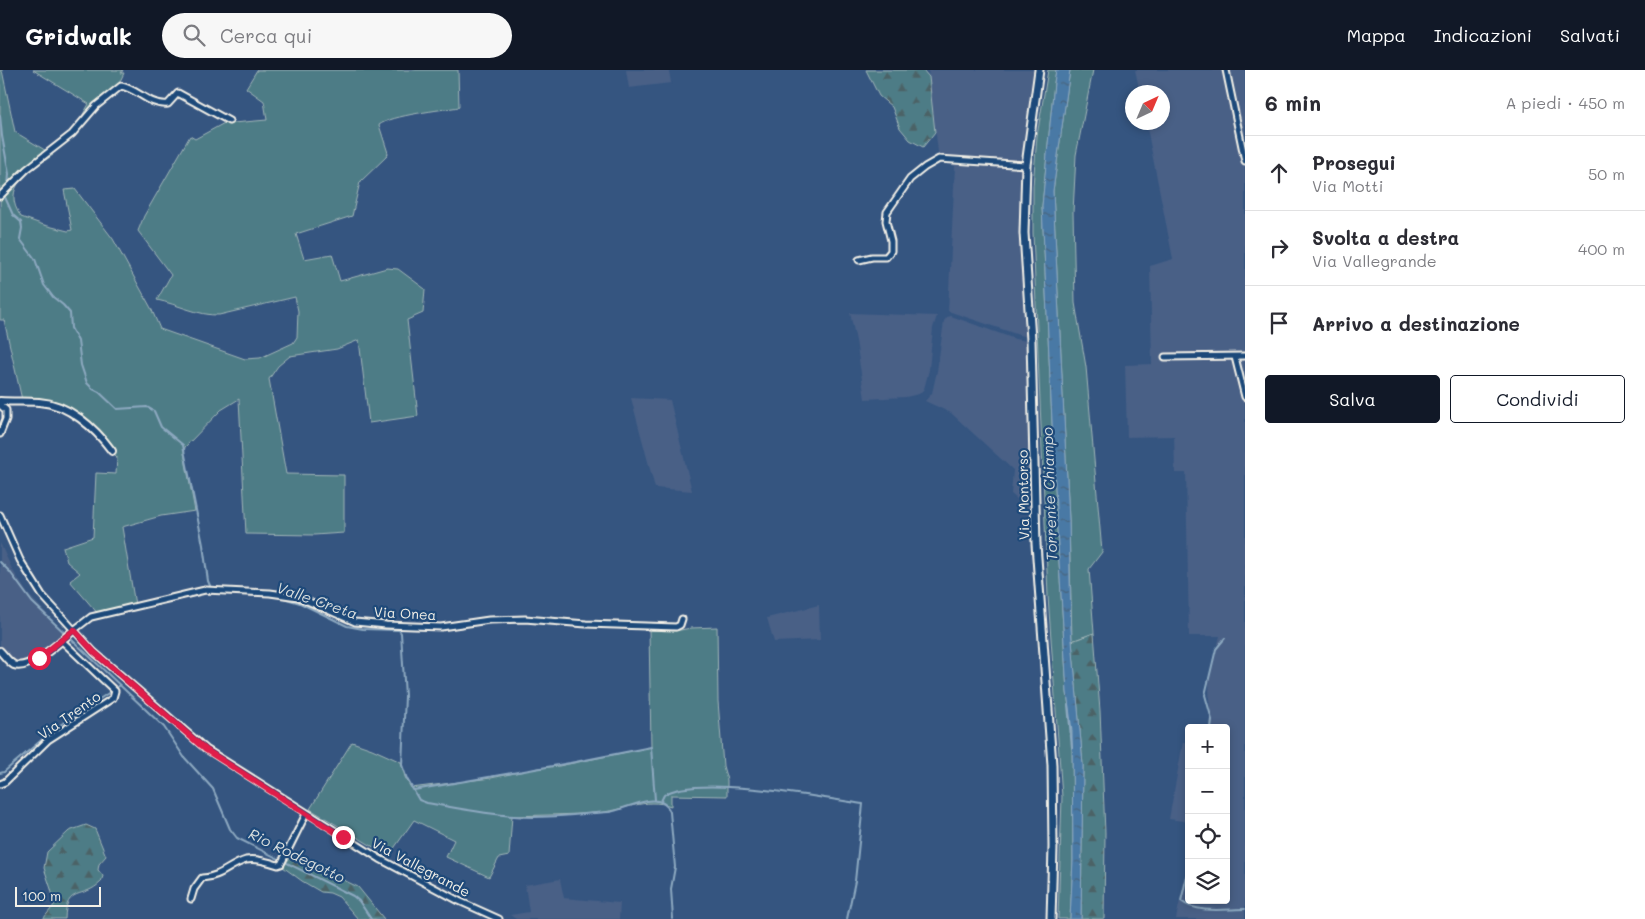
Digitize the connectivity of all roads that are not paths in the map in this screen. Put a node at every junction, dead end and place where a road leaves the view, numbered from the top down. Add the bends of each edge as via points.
1 (1039, 70) edge
2 (1226, 70) edge
3 (229, 121) dead end
4 (1245, 161) edge
5 (1026, 165) junction
6 (0, 196) edge
7 (859, 260) dead end
8 (1245, 356) edge
9 (1165, 357) dead end
10 (1236, 357) junction
11 (1245, 397) edge
12 (0, 403) edge
13 (0, 434) edge
14 (112, 451) dead end
15 (0, 515) edge
16 (682, 620) dead end
17 (72, 632) junction
18 (63, 639) junction
19 (0, 651) edge
20 (0, 784) edge
21 (306, 814) junction
22 (191, 899) dead end
23 (498, 919) edge
24 (1051, 919) edge

1 - 5 main road, Via Montorso
2 - 4 street
3 - 6 street via 178,93 163,105 120,86 96,106 72,134 27,169
5 - 7 street via 938,159 910,179 887,212 891,251 886,257
5 - 24 main road, Via Montorso via 1024,233 1031,349 1036,544 1052,765
8 - 10 street
9 - 10 street
10 - 11 street
12 - 13 street via 6,410 6,418
12 - 14 street via 40,402 61,407 92,428
15 - 17 street, Via Vallegrande via 20,560 42,595
16 - 17 street, Via Onea via 676,628 525,619 441,627 386,626 355,622 298,597 205,590 91,617
17 - 18 street
17 - 21 street, Via Vallegrande via 206,750
18 - 19 street via 39,658 19,666 12,664
18 - 20 street, Via Trento via 113,689 113,698 48,740
21 - 22 street via 278,865 247,860 220,875 202,878
21 - 23 street, Via Vallegrande via 383,861

